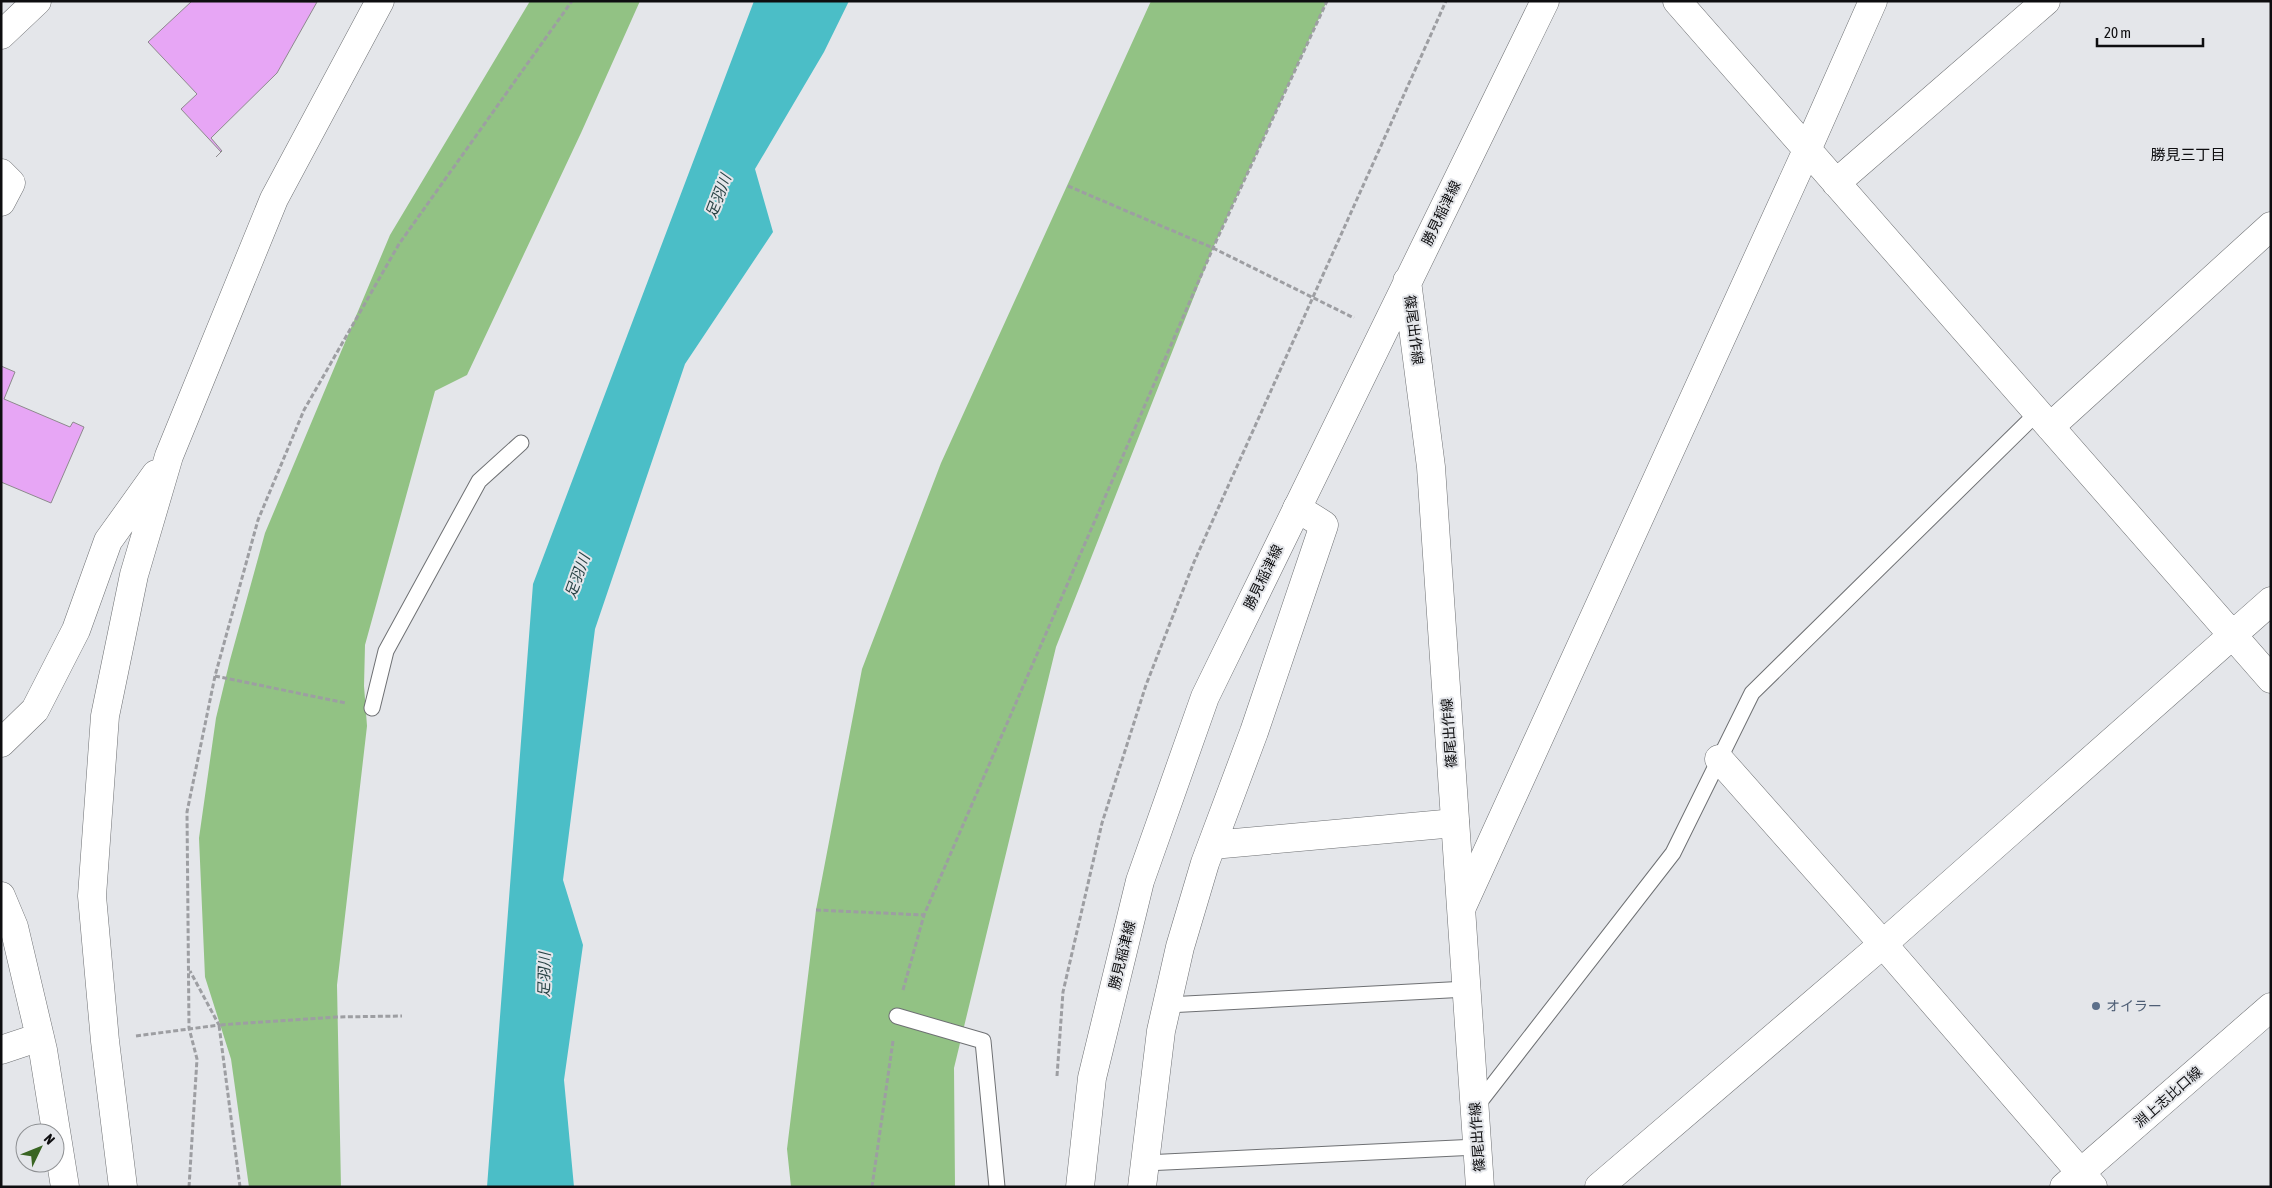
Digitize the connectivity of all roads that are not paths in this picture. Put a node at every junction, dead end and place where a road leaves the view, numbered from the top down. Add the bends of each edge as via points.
1 (380, 1) edge
2 (1545, 1) edge
3 (1677, 1) edge
4 (1873, 1) edge
5 (2046, 1) edge
6 (22, 6) edge
7 (1, 35) edge
8 (1807, 150) junction
9 (1, 173) edge
10 (1836, 182) junction
11 (1, 202) edge
12 (2271, 226) edge
13 (1407, 281) junction
14 (2044, 420) junction
15 (521, 443) dead end
16 (169, 456) junction
17 (1297, 508) junction
18 (2271, 601) edge
19 (2232, 635) junction
20 (2271, 679) edge
21 (372, 708) road end
22 (1, 743) edge
23 (1719, 759) junction
24 (1455, 824) junction
25 (1212, 845) junction
26 (1, 896) edge
27 (1462, 907) junction
28 (1883, 944) junction
29 (1467, 989) junction
30 (1167, 1005) junction
31 (2271, 1007) edge
32 (897, 1016) road end
33 (40, 1037) junction
34 (1, 1050) edge
35 (1475, 1108) junction
36 (1477, 1147) junction
37 (1143, 1175) edge
38 (2079, 1182) edge
39 (65, 1187) edge
40 (123, 1187) edge
41 (997, 1187) edge
42 (1080, 1187) edge
43 (1480, 1187) edge
44 (1599, 1187) edge

1 - 16 street via 274,200
2 - 13 street, 勝見稲津線
3 - 8 street
4 - 8 street
5 - 10 street
6 - 7 street
8 - 10 street
8 - 27 street
9 - 11 street via 11,183
10 - 14 street
12 - 14 street
13 - 17 street, 勝見稲津線
13 - 24 street, 篠尾出作線 via 1431,467
14 - 19 street
14 - 23 lane via 1752,693
15 - 21 lane via 479,481 386,651
16 - 22 street via 108,541 76,630 35,710
16 - 40 street via 134,574 105,716 92,896
17 - 25 street via 1324,526
17 - 42 street, 勝見稲津線 via 1205,697 1140,881 1092,1078
18 - 19 street
19 - 20 street
19 - 28 street
23 - 28 street
23 - 35 lane via 1673,853
24 - 25 street
24 - 27 street, 篠尾出作線
25 - 30 street via 1180,948
26 - 33 street via 14,927
27 - 29 street, 篠尾出作線
28 - 38 street
28 - 44 street
29 - 30 lane
29 - 35 street, 篠尾出作線
30 - 37 street
31 - 38 street, 淵上志比口線
32 - 41 lane via 983,1041
33 - 34 street
33 - 39 street
35 - 36 street, 篠尾出作線
36 - 37 lane
36 - 43 street, 篠尾出作線

